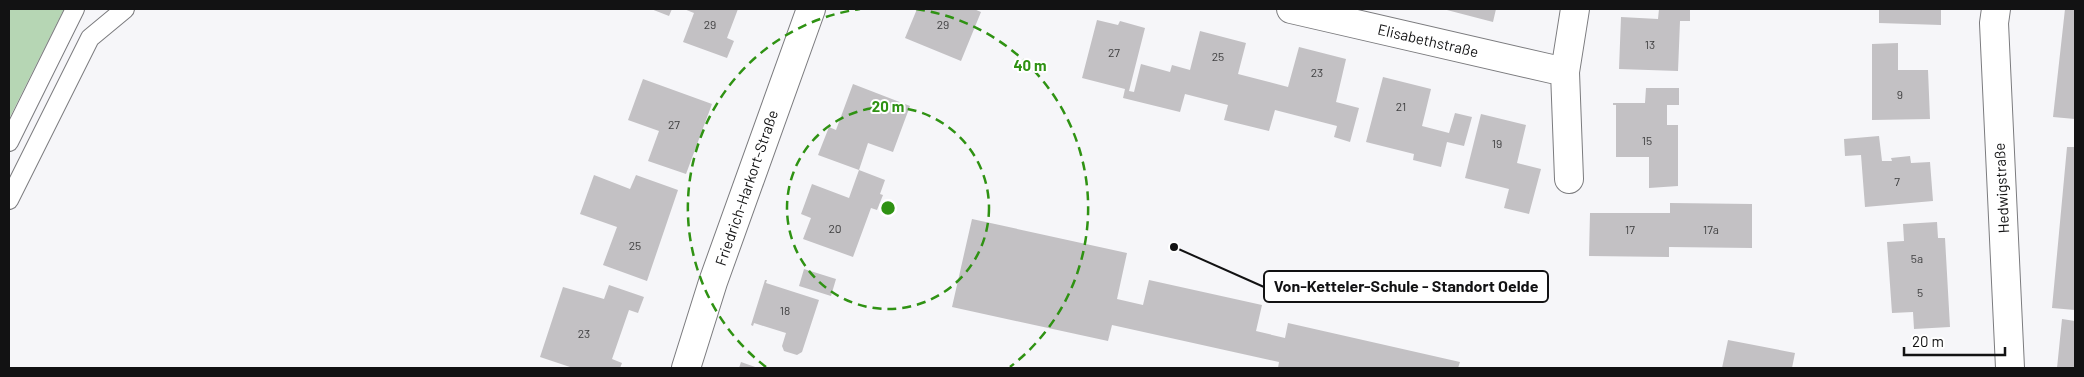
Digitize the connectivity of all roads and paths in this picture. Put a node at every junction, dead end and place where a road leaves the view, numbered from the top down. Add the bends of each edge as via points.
1 (75, 9) edge
2 (125, 9) edge
3 (811, 9) edge
4 (1291, 9) edge
5 (1575, 9) edge
6 (1996, 9) edge
7 (1565, 72) junction
8 (9, 142) edge
9 (1569, 179) dead end
10 (9, 200) edge
11 (686, 368) edge
12 (2010, 368) edge

1 - 8 lane
2 - 10 lane via 90,38
3 - 11 street, Friedrich-Harkort-Straße via 713,282
4 - 7 street, Elisabethstraße
5 - 7 street
6 - 12 street, Hedwigstraße via 1994,23
7 - 9 street

